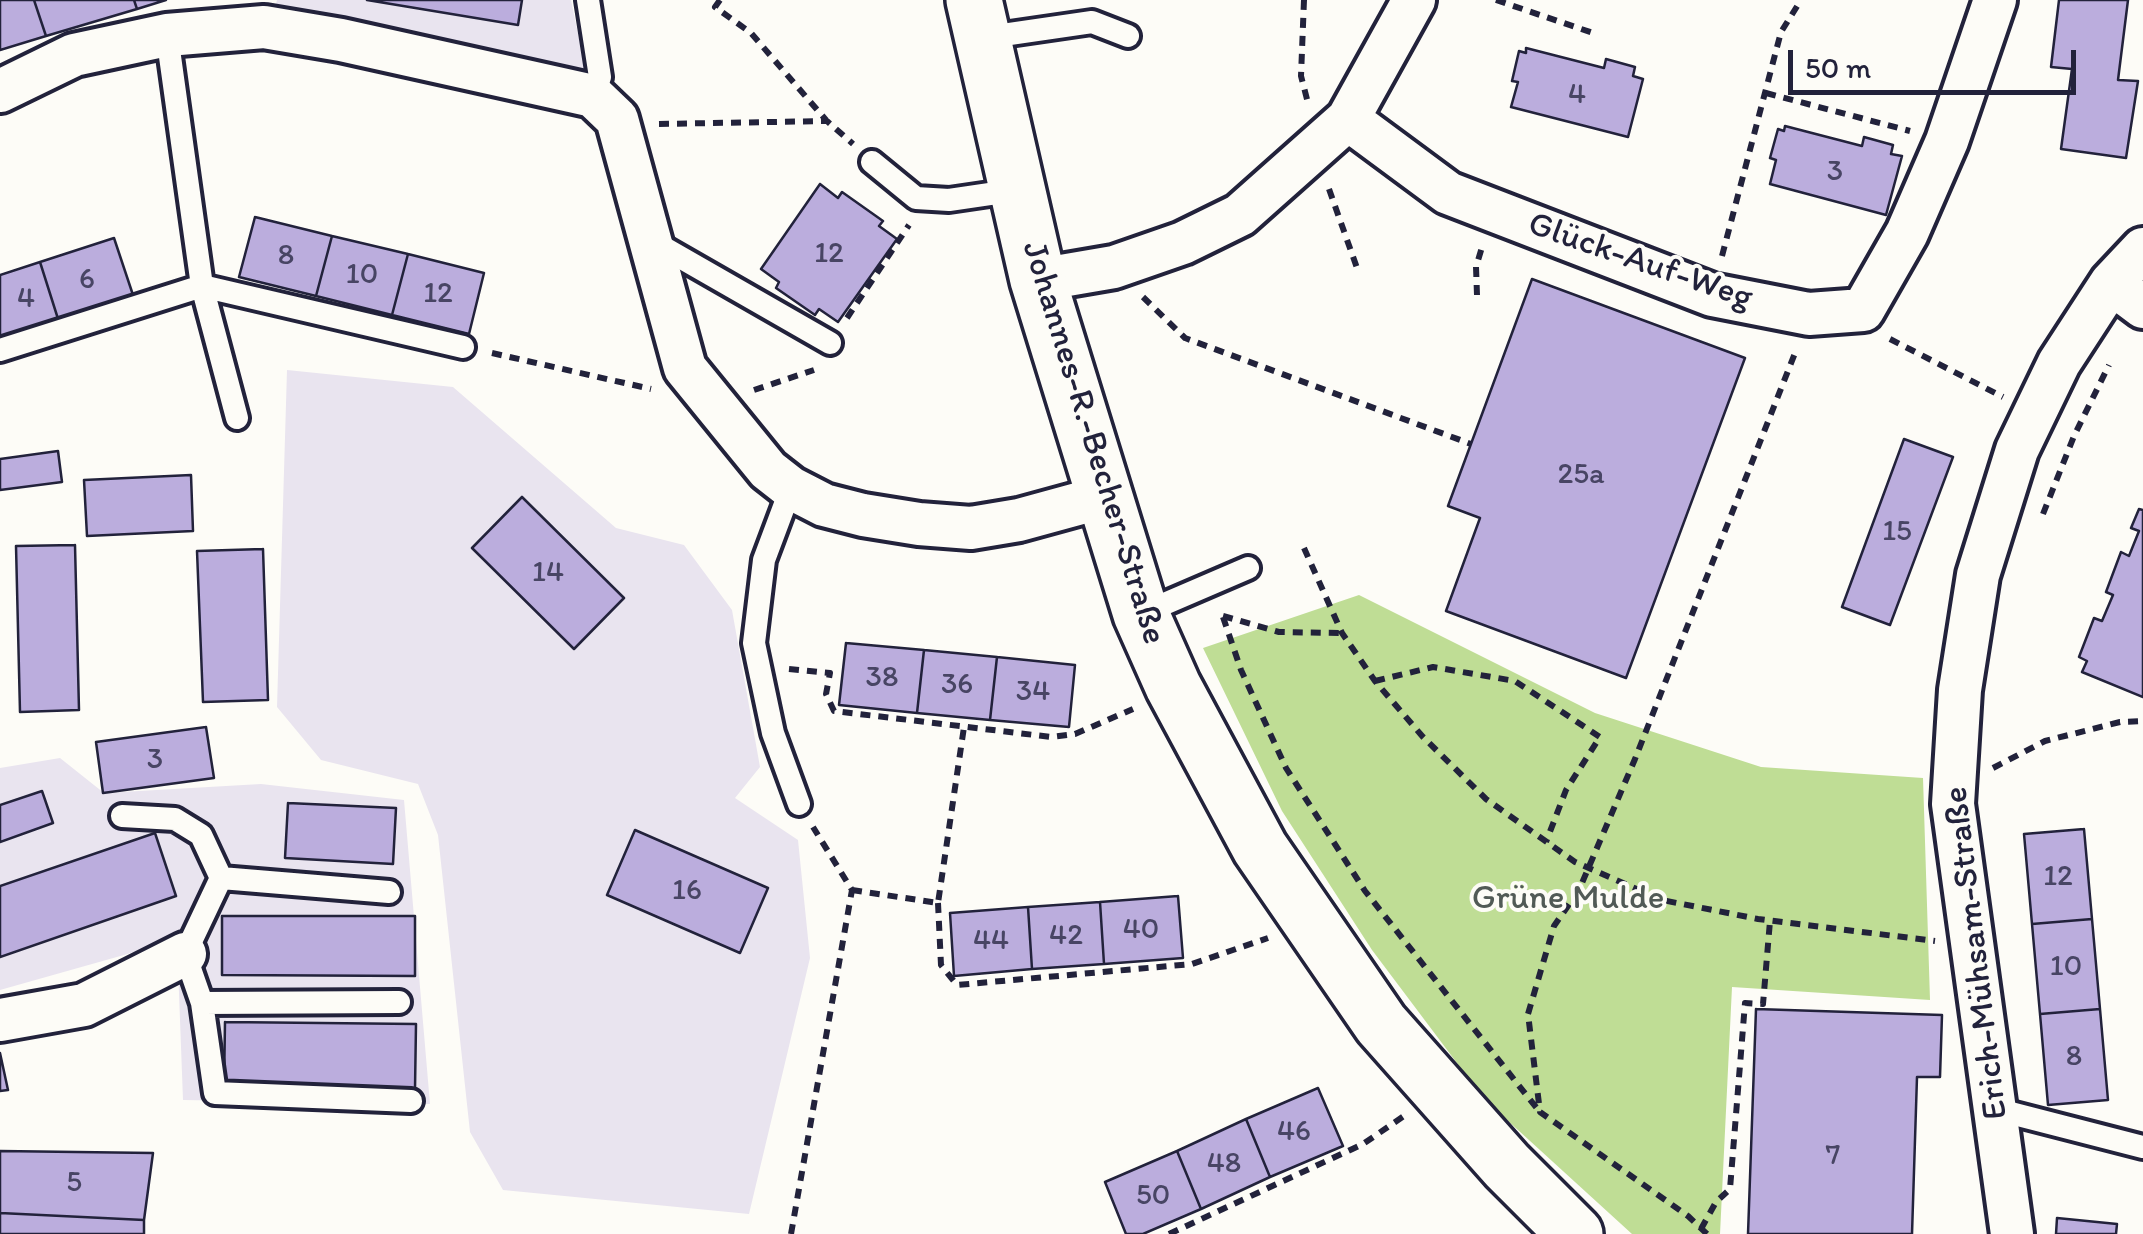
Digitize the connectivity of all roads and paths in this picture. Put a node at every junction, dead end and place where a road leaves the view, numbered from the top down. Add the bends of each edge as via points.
1 (588, 0) edge
2 (720, 0) edge
3 (1304, 0) edge
4 (1414, 0) edge
5 (1496, 0) edge
6 (1801, 0) edge
7 (1996, 0) edge
8 (978, 19) edge
9 (1593, 33) dead end
10 (167, 36) junction
11 (1128, 36) dead end
12 (0, 91) edge
13 (1766, 93) junction
14 (606, 110) junction
15 (827, 121) junction
16 (1332, 132) junction
17 (1948, 140) junction
18 (872, 162) joint
19 (1016, 190) junction
20 (926, 198) junction
21 (650, 239) junction
22 (2143, 249) edge
23 (1356, 268) dead end
24 (1038, 280) junction
25 (202, 286) junction
26 (1135, 288) dead end
27 (1712, 294) junction
28 (2127, 295) edge
29 (1862, 310) junction
30 (1809, 314) junction
31 (830, 343) junction
32 (463, 346) joint
33 (0, 350) edge
34 (2112, 360) dead end
35 (714, 403) junction
36 (2034, 413) junction
37 (237, 418) dead end
38 (1472, 444) dead end
39 (791, 488) junction
40 (1103, 497) junction
41 (2038, 532) dead end
42 (1304, 548) dead end
43 (1248, 568) dead end
44 (1165, 604) junction
45 (1223, 616) junction
46 (1342, 633) junction
47 (759, 666) junction
48 (1375, 681) junction
49 (1173, 686) junction
50 (2143, 721) edge
51 (964, 726) junction
52 (1999, 750) dead end
53 (1999, 766) junction
54 (1954, 781) junction
55 (799, 804) joint
56 (122, 816) dead end
57 (1546, 842) junction
58 (1588, 868) junction
59 (221, 878) junction
60 (852, 890) junction
61 (389, 892) dead end
62 (938, 903) junction
63 (1770, 920) junction
64 (1311, 923) junction
65 (1920, 940) dead end
66 (185, 954) junction
67 (399, 1002) dead end
68 (202, 1003) junction
69 (0, 1020) edge
70 (1440, 1091) junction
71 (411, 1101) dead end
72 (1995, 1109) junction
73 (1540, 1112) junction
74 (2143, 1146) edge
75 (1704, 1231) edge
76 (791, 1234) edge
77 (1169, 1234) edge
78 (1574, 1234) edge
79 (2012, 1234) edge

1 - 14 lane
2 - 15 path via 715,7 751,33
3 - 16 path via 1300,76 1309,106
4 - 16 street
5 - 9 path
6 - 13 path via 1781,32
7 - 17 street
8 - 11 lane via 1092,22
8 - 19 street, Johannes-R.-Becher-Straße
10 - 12 street via 74,56
10 - 14 street via 264,27 340,40
10 - 25 lane
13 - 17 path
13 - 27 path
14 - 15 path
14 - 21 street
15 - 18 path
16 - 23 path
16 - 24 street via 1240,215 1183,244 1114,267
16 - 27 street, Glück-Auf-Weg via 1448,193
17 - 29 street
18 - 20 lane via 916,198
19 - 20 lane
19 - 24 street, Johannes-R.-Becher-Straße
20 - 31 path
21 - 31 lane
21 - 35 street via 685,368
22 - 28 street, Erich-Mühsam-Straße
24 - 40 street, Johannes-R.-Becher-Straße
25 - 32 lane
25 - 33 lane
25 - 37 lane
26 - 38 path via 1185,338
27 - 30 street, Glück-Auf-Weg
28 - 36 street, Erich-Mühsam-Straße via 2059,362
29 - 30 street, Glück-Auf-Weg
29 - 36 path via 1873,330
30 - 58 path
31 - 35 path via 819,368
32 - 35 path
34 - 41 path
35 - 39 street
36 - 54 street, Erich-Mühsam-Straße via 1978,575
39 - 40 street via 863,515 971,528
39 - 47 lane via 764,560 754,642
40 - 44 street, Johannes-R.-Becher-Straße
42 - 46 path
43 - 44 lane
44 - 45 path
44 - 49 street, Johannes-R.-Becher-Straße
45 - 46 path via 1279,632
45 - 73 path via 1286,768 1365,890
46 - 48 path
47 - 51 path via 830,673 826,694 834,712
47 - 55 lane via 773,734
48 - 57 path via 1486,799
48 - 57 path via 1433,667 1515,680 1600,736 1566,790
49 - 51 path via 1076,734
49 - 64 street, Johannes-R.-Becher-Straße via 1260,848
50 - 53 path via 2045,741
51 - 62 path
52 - 53 path
53 - 54 path
54 - 72 street, Erich-Mühsam-Straße
55 - 60 path
56 - 59 lane via 176,819 201,835
57 - 58 path
58 - 63 path via 1662,900
58 - 73 path via 1554,926 1528,1014
59 - 61 lane
59 - 66 lane
60 - 62 path
60 - 76 path
62 - 64 path via 941,966 957,985 1192,964
63 - 65 path
63 - 75 path via 1763,1004 1746,1003 1730,1189 1716,1202
64 - 70 street, Johannes-R.-Becher-Straße via 1381,1024
66 - 68 lane
66 - 69 street via 84,1005
67 - 68 lane
68 - 71 lane via 215,1092
70 - 77 path via 1362,1144
70 - 78 street, Johannes-R.-Becher-Straße
72 - 74 lane
72 - 79 street, Erich-Mühsam-Straße
73 - 75 path

